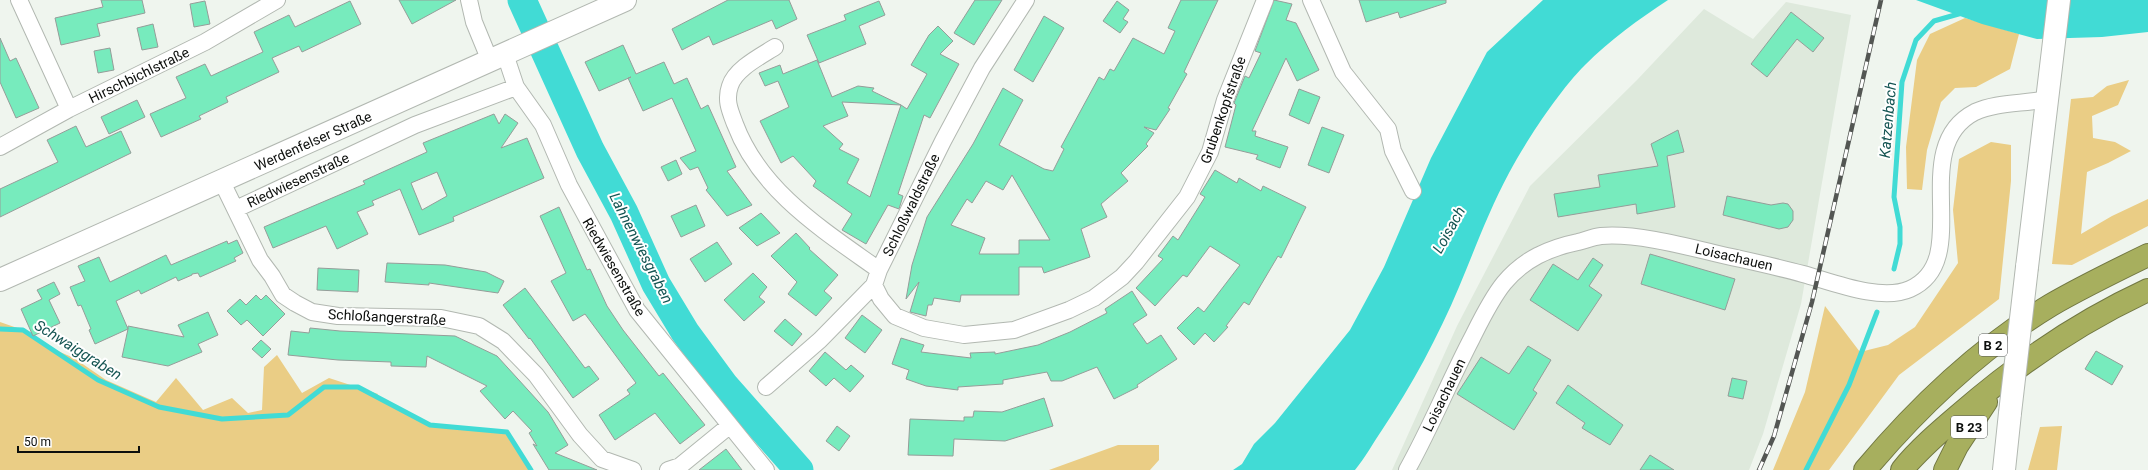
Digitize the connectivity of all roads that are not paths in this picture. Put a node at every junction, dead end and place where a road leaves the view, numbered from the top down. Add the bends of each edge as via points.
1 (20, 0) edge
2 (277, 0) edge
3 (469, 0) edge
4 (625, 0) edge
5 (1265, 0) edge
6 (1311, 0) edge
7 (2059, 0) edge
8 (1022, 1) edge
9 (775, 47) dead end
10 (497, 57) junction
11 (516, 88) junction
12 (2047, 99) junction
13 (69, 109) junction
14 (0, 146) edge
15 (222, 182) junction
16 (1413, 191) dead end
17 (236, 209) junction
18 (2148, 256) edge
19 (879, 270) junction
20 (0, 280) edge
21 (874, 285) junction
22 (2148, 290) edge
23 (1994, 385) junction
24 (766, 387) dead end
25 (730, 426) junction
26 (634, 470) edge
27 (668, 470) edge
28 (766, 470) edge
29 (1407, 470) edge
30 (1865, 470) edge
31 (1902, 470) edge
32 (1945, 470) edge
33 (2004, 470) edge

1 - 13 street
2 - 13 street, Hirschbichlstraße via 205,42
3 - 10 street, Riedwiesenstraße via 474,22
4 - 10 street, Werdenfelser Straße
5 - 21 street, Grubenkopfstraße via 1229,88 1210,152 1187,197 1136,262 1122,277 1094,298 1014,330 964,335 924,328 896,316 881,299
6 - 16 street via 1343,72 1388,128 1393,151
7 - 12 street
8 - 19 street, Schloßwaldstraße via 942,141
9 - 19 street via 740,72 730,85 727,103 740,138 770,183 787,201
10 - 11 street, Riedwiesenstraße
10 - 15 street, Werdenfelser Straße
11 - 17 street, Riedwiesenstraße via 415,125
11 - 25 street, Riedwiesenstraße via 544,125 568,185 637,310
12 - 29 street, Loisachauen via 1978,111 1964,119 1945,143 1941,159 1940,242 1935,263 1926,280 1910,290 1894,293 1866,292 1790,270 1647,239 1601,236 1558,246 1538,254 1523,264 1504,284 1481,321
12 - 33 street, bridge
13 - 14 street, Hirschbichlstraße
15 - 17 street, Schloßangerstraße
15 - 20 street, Werdenfelser Straße
17 - 26 street, Schloßangerstraße via 260,260 283,295 295,303 312,312 338,316 441,318 479,326 503,341 536,375 580,435 602,459
18 - 30 highway, B 2 via 2051,306 2005,336 1952,379 1888,443
19 - 21 street, Schloßwaldstraße
21 - 24 street, Schloßwaldstraße via 820,340
22 - 23 highway, B 2 via 2046,347
23 - 31 highway, B 2
23 - 32 highway, B 23
25 - 27 street via 680,466
25 - 28 street, Riedwiesenstraße

